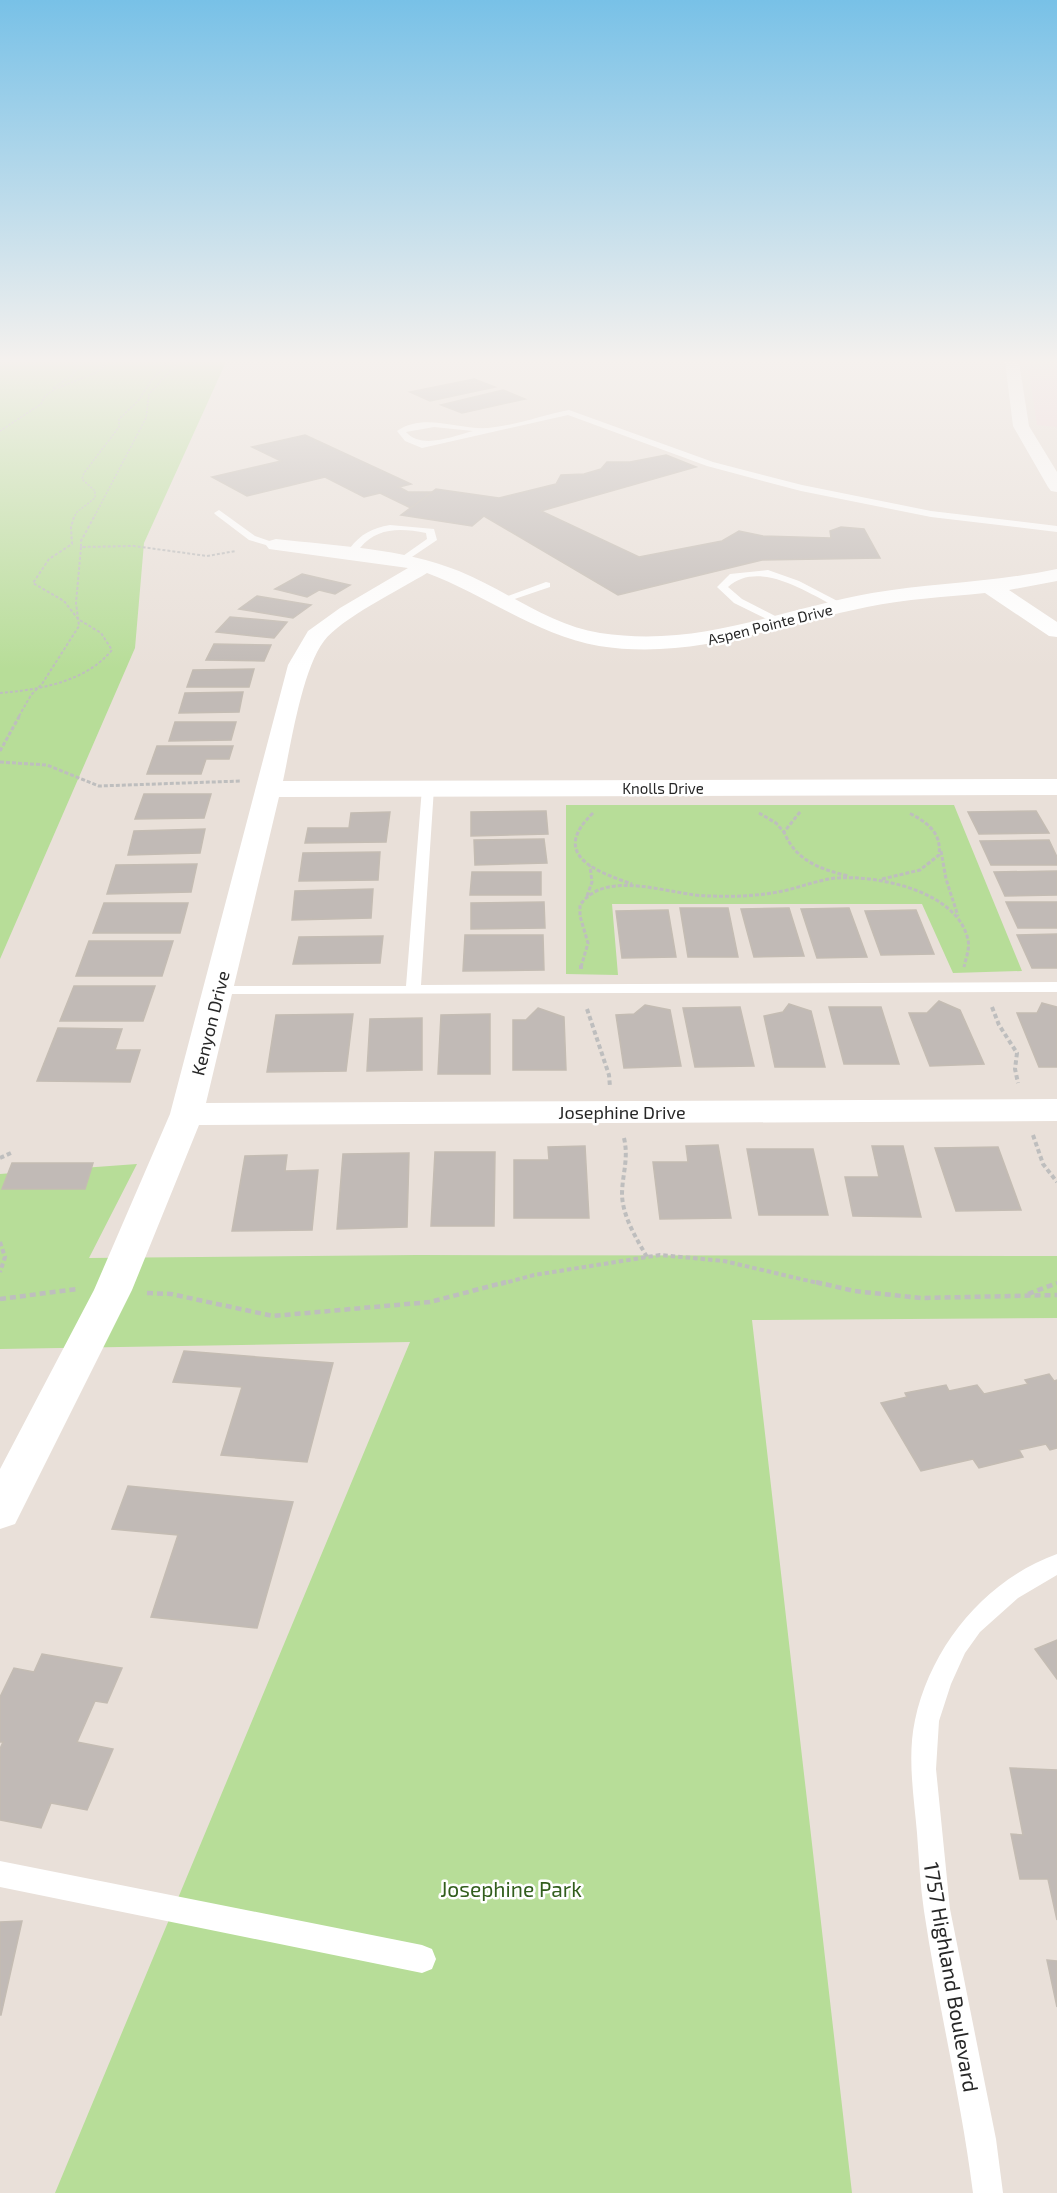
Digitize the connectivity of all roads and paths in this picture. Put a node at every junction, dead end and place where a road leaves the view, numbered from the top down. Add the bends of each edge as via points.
1 (91, 464) edge
2 (120, 464) edge
3 (711, 464) edge
4 (1044, 464) edge
5 (1057, 487) edge
6 (219, 513) dead end
7 (1057, 529) edge
8 (276, 545) junction
9 (81, 548) junction
10 (356, 552) junction
11 (414, 563) junction
12 (1057, 575) edge
13 (546, 585) dead end
14 (990, 586) junction
15 (499, 601) junction
16 (842, 606) junction
17 (78, 619) junction
18 (781, 623) junction
19 (1057, 631) edge
20 (37, 688) junction
21 (0, 693) edge
22 (0, 752) edge
23 (0, 762) edge
24 (269, 785) junction
25 (1057, 787) edge
26 (428, 788) junction
27 (808, 808) dead end
28 (902, 810) dead end
29 (599, 811) dead end
30 (940, 849) junction
31 (590, 866) junction
32 (816, 867) junction
33 (855, 878) junction
34 (875, 880) junction
35 (810, 883) junction
36 (636, 886) junction
37 (587, 897) junction
38 (960, 920) junction
39 (970, 987) junction
40 (987, 987) junction
41 (1057, 987) edge
42 (584, 989) junction
43 (413, 990) junction
44 (218, 991) junction
45 (1041, 1110) edge
46 (616, 1112) junction
47 (187, 1114) junction
48 (13, 1152) dead end
49 (0, 1158) edge
50 (1057, 1182) edge
51 (0, 1242) edge
52 (647, 1257) junction
53 (0, 1272) edge
54 (1057, 1283) edge
55 (113, 1290) junction
56 (1057, 1295) edge
57 (1025, 1296) junction
58 (0, 1299) edge
59 (0, 1511) edge
60 (1057, 1564) edge
61 (0, 1874) edge
62 (422, 1959) dead end
63 (988, 2193) edge

1 - 17 path via 82,479 95,491 95,498 70,523 72,544 48,559 33,583 64,601
2 - 9 path
3 - 7 lane via 801,488 931,514
4 - 5 street
6 - 8 lane via 252,538
8 - 9 path via 207,556 134,546
8 - 10 street, Aspen Pointe Drive
9 - 17 path
10 - 11 street, Aspen Pointe Drive
10 - 11 lane via 361,539 374,531 402,525 431,531 432,540
11 - 15 street, Aspen Pointe Drive via 454,576
11 - 24 street, Kenyon Drive via 316,636 299,665
12 - 14 street, Aspen Pointe Drive
13 - 15 lane
14 - 16 street, Aspen Pointe Drive
14 - 19 street
15 - 18 street, Aspen Pointe Drive via 555,628 598,640 700,642
16 - 18 street, Aspen Pointe Drive
16 - 18 lane via 768,573 734,576 722,587 738,601
17 - 20 path via 79,626
17 - 20 path via 101,633 112,650 108,657
20 - 21 path
20 - 22 path
23 - 24 path via 54,767 99,786
24 - 26 street, Knolls Drive
24 - 44 street, Kenyon Drive
25 - 26 street, Knolls Drive
26 - 43 lane
27 - 32 path via 793,818 784,832 795,854
28 - 30 path via 935,831
29 - 31 path via 592,813 576,831 578,855
30 - 34 path via 933,862 923,869
30 - 38 path
31 - 36 path
31 - 37 path via 592,882
32 - 33 path
32 - 35 path via 821,875
33 - 34 path
33 - 35 path
34 - 38 path via 918,891
35 - 36 path via 766,894 724,896
36 - 37 path via 606,887
37 - 42 path via 578,913 589,946 581,962
38 - 39 path via 968,941 964,966
39 - 40 lane
39 - 42 lane
40 - 41 lane
40 - 45 path via 999,1025 1017,1053 1015,1069 1024,1094
42 - 43 lane
42 - 46 path via 587,1017 609,1075
43 - 44 lane
44 - 47 street, Kenyon Drive
45 - 46 street, Josephine Drive
45 - 50 path via 1043,1164
46 - 47 street, Josephine Drive
46 - 52 path via 628,1160 623,1186 627,1217
47 - 55 street, Kenyon Drive
48 - 49 path
51 - 53 path via 6,1251
52 - 55 path via 534,1275 430,1302 273,1316 171,1294
52 - 57 path via 724,1262 854,1291 921,1298
54 - 57 path
55 - 58 path via 84,1288
55 - 59 street, Kenyon Drive
56 - 57 path
60 - 63 lane, 1757 Highland Boulevard via 1010,1591 972,1625 939,1683 927,1720 924,1769 937,1909
61 - 62 lane

